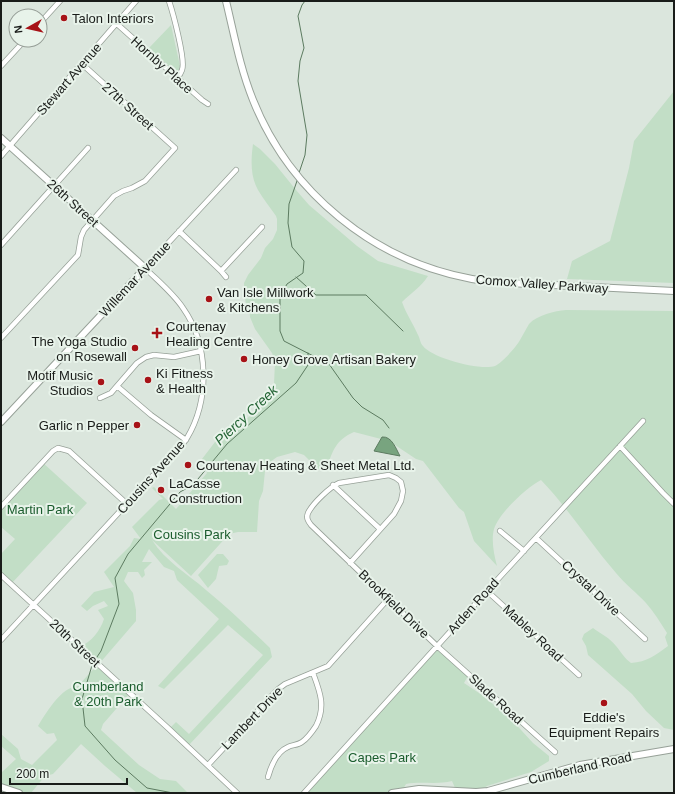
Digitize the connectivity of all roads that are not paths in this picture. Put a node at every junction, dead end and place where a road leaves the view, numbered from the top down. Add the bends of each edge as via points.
1 (60, 1) edge
2 (136, 1) edge
3 (169, 1) edge
4 (226, 1) edge
5 (48, 14) edge
6 (117, 24) junction
7 (17, 48) edge
8 (82, 64) junction
9 (1, 66) edge
10 (177, 78) junction
11 (208, 104) dead end
12 (1, 138) edge
13 (10, 146) junction
14 (88, 148) dead end
15 (1, 156) edge
16 (236, 170) dead end
17 (54, 186) junction
18 (93, 220) junction
19 (262, 227) dead end
20 (179, 231) junction
21 (1, 245) edge
22 (145, 268) junction
23 (221, 271) junction
24 (226, 277) dead end
25 (674, 291) edge
26 (1, 338) edge
27 (201, 351) junction
28 (117, 386) junction
29 (100, 398) dead end
30 (643, 421) dead end
31 (1, 422) edge
32 (186, 440) junction
33 (620, 446) junction
34 (333, 485) junction
35 (127, 504) junction
36 (674, 504) edge
37 (1, 507) edge
38 (380, 529) junction
39 (500, 531) dead end
40 (536, 538) junction
41 (524, 551) junction
42 (350, 563) junction
43 (1, 575) edge
44 (487, 591) junction
45 (388, 599) junction
46 (34, 605) junction
47 (645, 639) dead end
48 (1, 640) edge
49 (437, 646) junction
50 (313, 673) junction
51 (579, 675) dead end
52 (674, 749) edge
53 (555, 752) dead end
54 (208, 765) junction
55 (268, 777) dead end
56 (1, 788) edge
57 (18, 793) edge
58 (237, 793) edge
59 (304, 793) edge
60 (392, 793) edge

1 - 5 street
2 - 6 street, Stewart Avenue
3 - 10 street via 183,63 183,70
4 - 25 street, Comox Valley Parkway via 242,68 253,100 280,153 306,187 342,221 364,236 402,257 441,272 488,282
6 - 8 street, Stewart Avenue
6 - 10 street, Hornby Place
7 - 9 street
8 - 13 street, Stewart Avenue
8 - 18 street, 27th Street via 175,148 146,181 114,196
10 - 11 street, Hornby Place
12 - 13 street, 26th Street
13 - 15 street, Stewart Avenue
13 - 17 street, 26th Street
14 - 17 street
16 - 20 street, Willemar Avenue
17 - 18 street, 26th Street
17 - 21 street
18 - 22 street, 26th Street
18 - 26 street via 81,237 78,255
19 - 23 street
20 - 22 street, Willemar Avenue
20 - 23 street
22 - 27 street, Cousins Avenue via 183,308 197,335
22 - 31 street, Willemar Avenue
23 - 24 street
27 - 28 street via 174,357 146,357 137,362
27 - 32 street, Cousins Avenue via 204,371 202,395
28 - 29 street via 111,393
28 - 32 street
30 - 33 street, Arden Road
32 - 35 street, Cousins Avenue
33 - 36 street
33 - 40 street, Arden Road
34 - 38 street
34 - 38 street, Brookfield Drive via 389,475 401,482 401,501 394,514
34 - 42 street, Brookfield Drive via 308,513 307,519
35 - 37 street via 69,451 58,448
35 - 46 street, Cousins Avenue
38 - 42 street, Brookfield Drive
39 - 41 street
40 - 41 street, Arden Road
40 - 47 street, Crystal Drive
41 - 44 street, Arden Road
42 - 45 street, Brookfield Drive
43 - 46 street, 20th Street
44 - 49 street, Arden Road
44 - 51 street, Mabley Road
45 - 49 street, Brookfield Drive
45 - 50 street, Lambert Drive via 328,666
46 - 48 street, Cousins Avenue
46 - 54 street, 20th Street
49 - 53 street, Slade Road
49 - 59 street, Arden Road
50 - 54 street, Lambert Drive via 285,684 277,690
50 - 55 street via 321,696 320,718 301,743 285,748 272,763
52 - 60 street, Cumberland Road via 580,765 488,791 418,789
54 - 58 street, 20th Street
56 - 57 street

